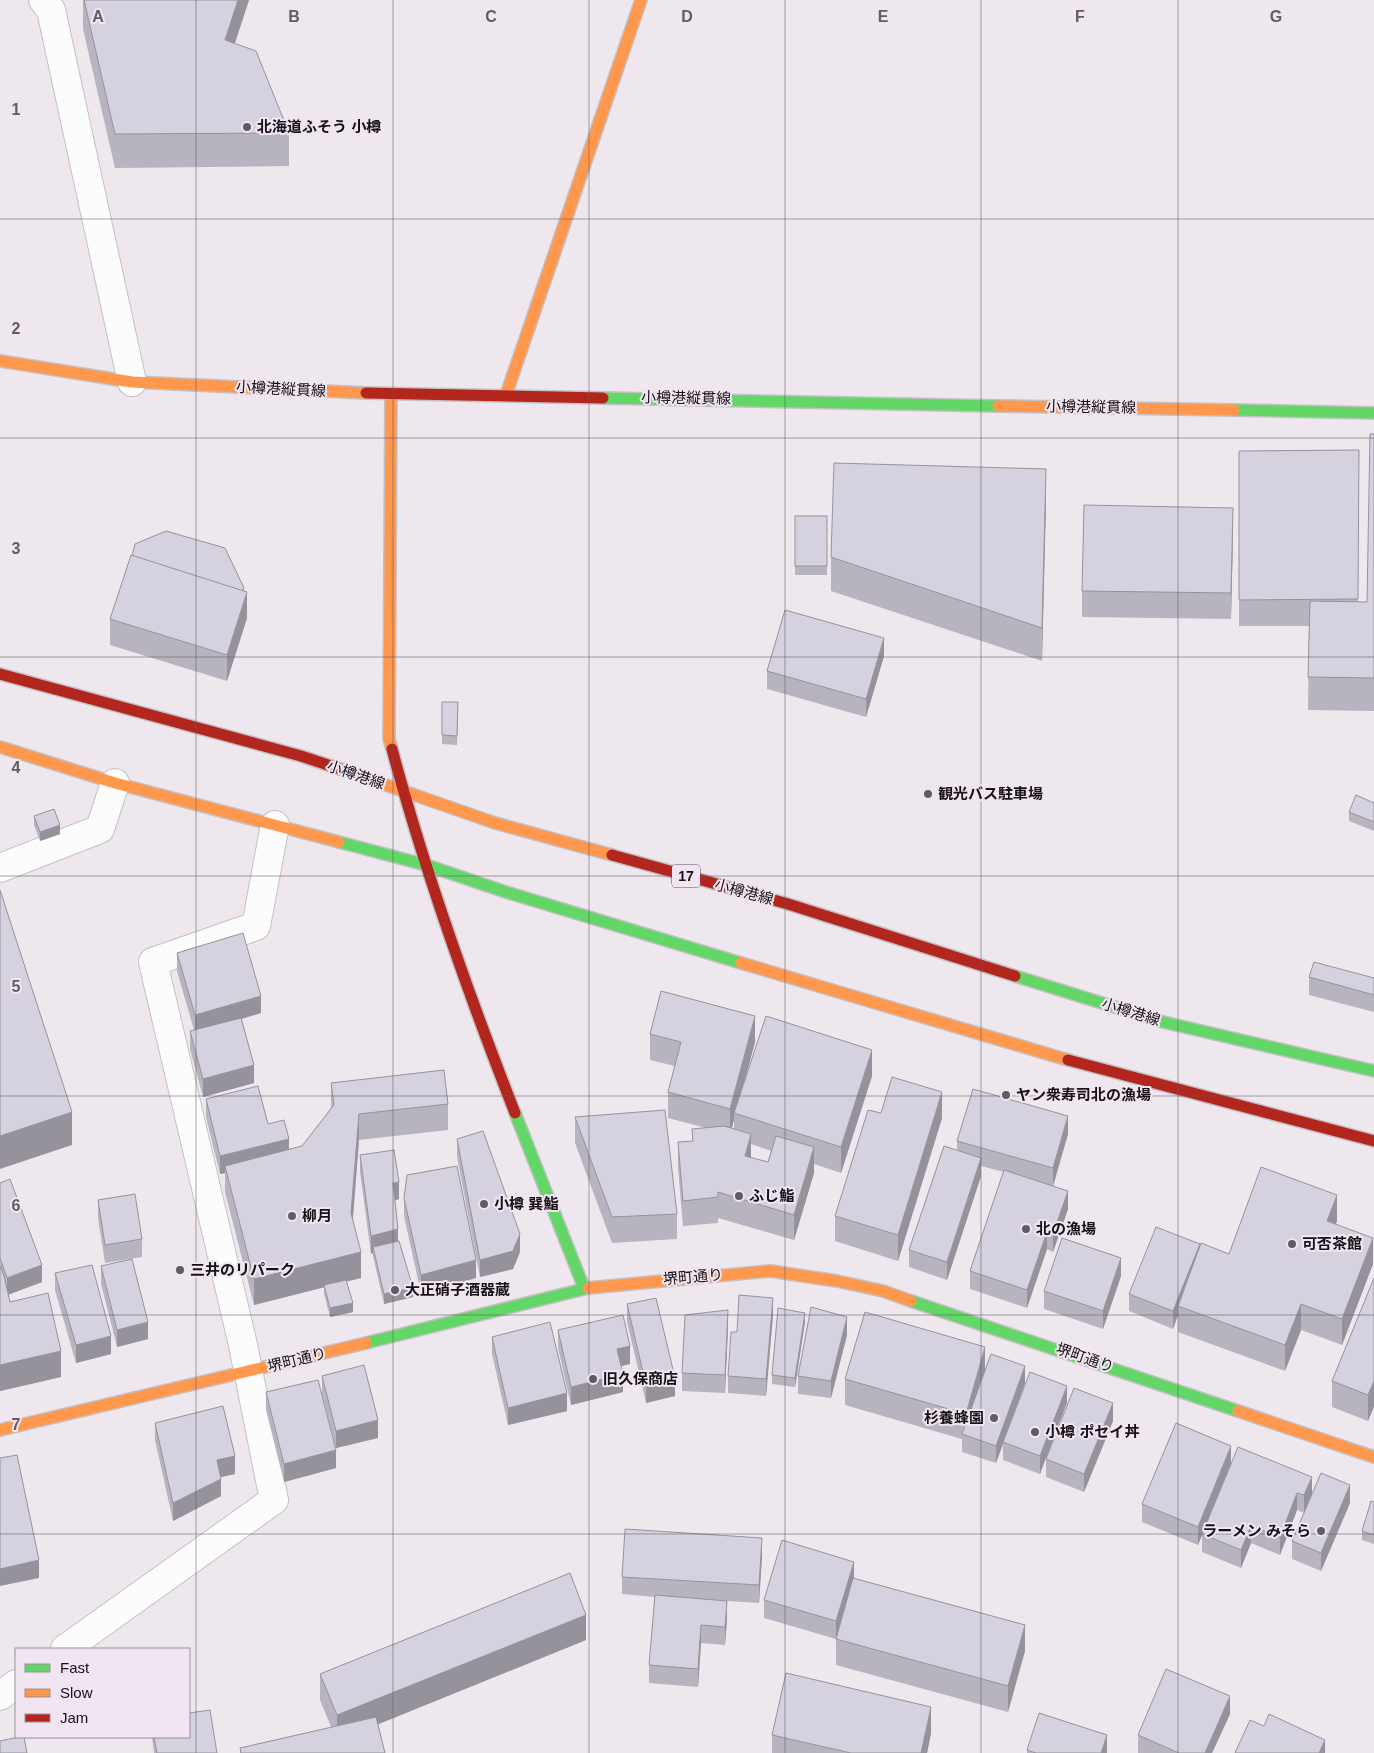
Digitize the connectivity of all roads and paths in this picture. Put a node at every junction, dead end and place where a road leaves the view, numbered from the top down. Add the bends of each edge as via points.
1 (43, 0) edge
2 (641, 0) edge
3 (0, 361) edge
4 (132, 382) junction
5 (391, 394) junction
6 (506, 395) junction
7 (1374, 413) edge
8 (0, 674) edge
9 (0, 747) edge
10 (115, 783) junction
11 (401, 790) junction
12 (275, 825) junction
13 (426, 865) junction
14 (0, 868) edge
15 (1374, 1071) edge
16 (1374, 1141) edge
17 (584, 1288) junction
18 (248, 1372) junction
19 (0, 1430) edge
20 (1374, 1457) edge
21 (66, 1648) edge
22 (15, 1685) edge
23 (0, 1696) edge

1 - 4 street via 51,10
2 - 6 street
3 - 4 street, 小樽港縦貫線
4 - 5 street, 小樽港縦貫線
5 - 6 street, 小樽港縦貫線
5 - 11 street via 389,739
6 - 7 street, 小樽港縦貫線
8 - 11 street, 小樽港線 / 17 via 301,756
9 - 10 street
10 - 12 street
10 - 14 street via 100,829
11 - 13 street
11 - 15 street, 小樽港線 / 17 via 494,823 788,904 1163,1022
12 - 13 street
12 - 18 street via 256,926 153,962
13 - 16 street via 759,969 1072,1061
13 - 17 street via 462,977
17 - 18 street, 堺町通り
17 - 20 street, 堺町通り via 770,1272 864,1287 990,1326
18 - 19 street, 堺町通り
18 - 21 street via 274,1500
22 - 23 street

